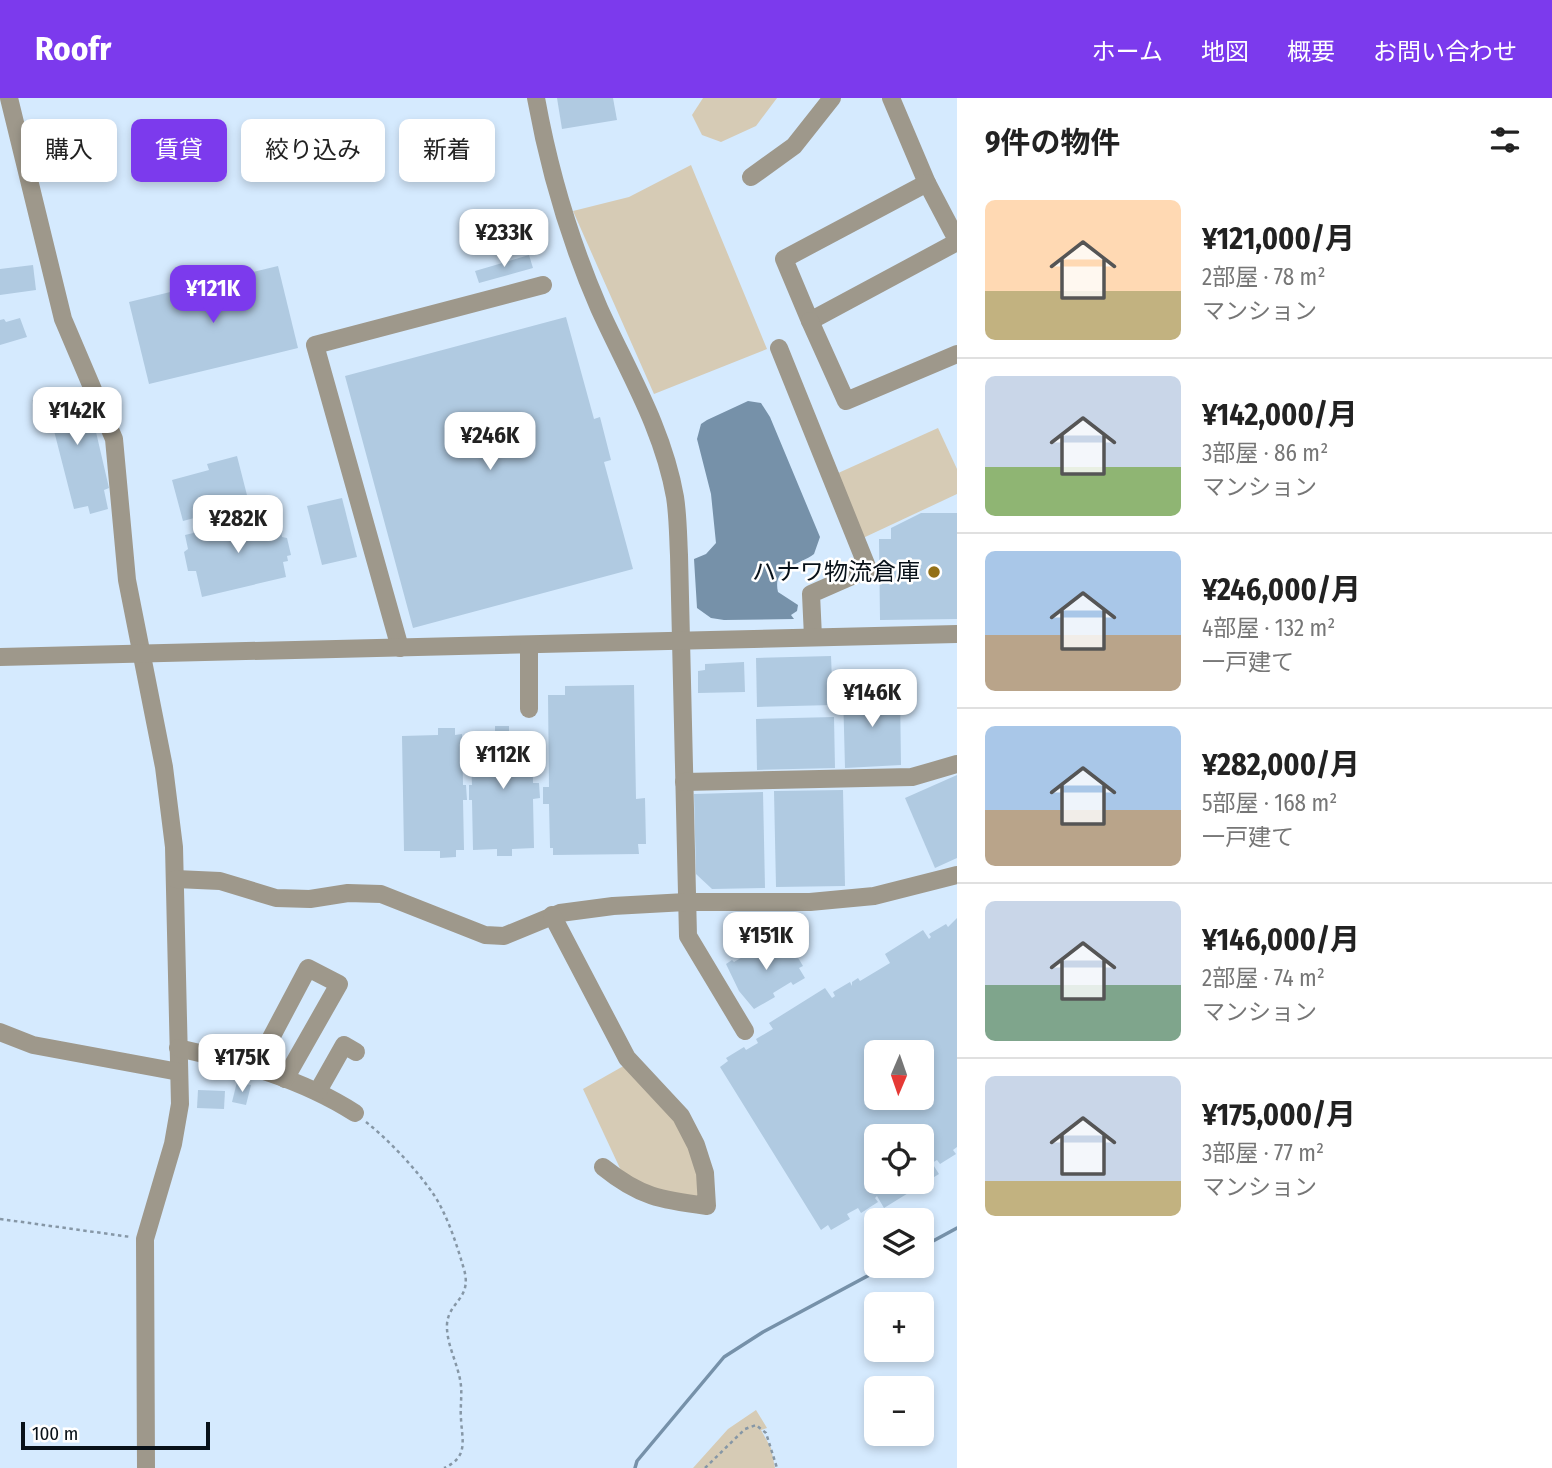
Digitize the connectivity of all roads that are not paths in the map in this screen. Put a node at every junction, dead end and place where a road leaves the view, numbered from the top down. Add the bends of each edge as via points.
1 (9, 98) edge
2 (536, 98) edge
3 (832, 98) edge
4 (891, 98) edge
5 (751, 177) dead end
6 (927, 183) junction
7 (957, 241) edge
8 (543, 285) dead end
9 (810, 321) junction
10 (779, 348) dead end
11 (957, 354) edge
12 (957, 634) edge
13 (813, 638) junction
14 (681, 641) junction
15 (529, 645) junction
16 (400, 648) junction
17 (141, 654) junction
18 (0, 657) edge
19 (528, 709) dead end
20 (957, 764) edge
21 (684, 782) junction
22 (957, 875) edge
23 (176, 879) junction
24 (686, 902) junction
25 (552, 915) junction
26 (745, 1031) dead end
27 (0, 1032) edge
28 (178, 1048) junction
29 (356, 1052) dead end
30 (255, 1068) junction
31 (178, 1072) junction
32 (285, 1079) junction
33 (318, 1091) junction
34 (355, 1114) road end
35 (603, 1167) dead end
36 (146, 1468) edge

1 - 17 street via 64,319 114,439 125,567
2 - 14 street via 545,150 568,227 599,308 649,410 667,463 675,498
3 - 5 street via 794,146
4 - 6 street
6 - 7 street
6 - 9 street via 783,260
7 - 9 street
8 - 16 street via 315,345
9 - 11 street via 846,401
10 - 13 street via 868,569 811,594
12 - 13 street
13 - 14 street
14 - 15 street
14 - 21 street
15 - 16 street
15 - 19 street
16 - 17 street
17 - 18 street
17 - 23 street via 164,767
20 - 21 street via 912,777
21 - 24 street
22 - 24 street via 874,896 810,902
23 - 25 street via 220,881 276,898 381,894 492,937
23 - 28 street
24 - 25 street
24 - 26 street via 692,946
25 - 35 street via 627,1058 681,1116 705,1173 707,1206 655,1199
27 - 31 street via 33,1045
28 - 30 street
28 - 31 street
29 - 33 street via 344,1045
30 - 32 street
30 - 32 street via 308,968 339,984
31 - 36 street via 180,1104 173,1144 145,1239
32 - 33 street
33 - 34 street

